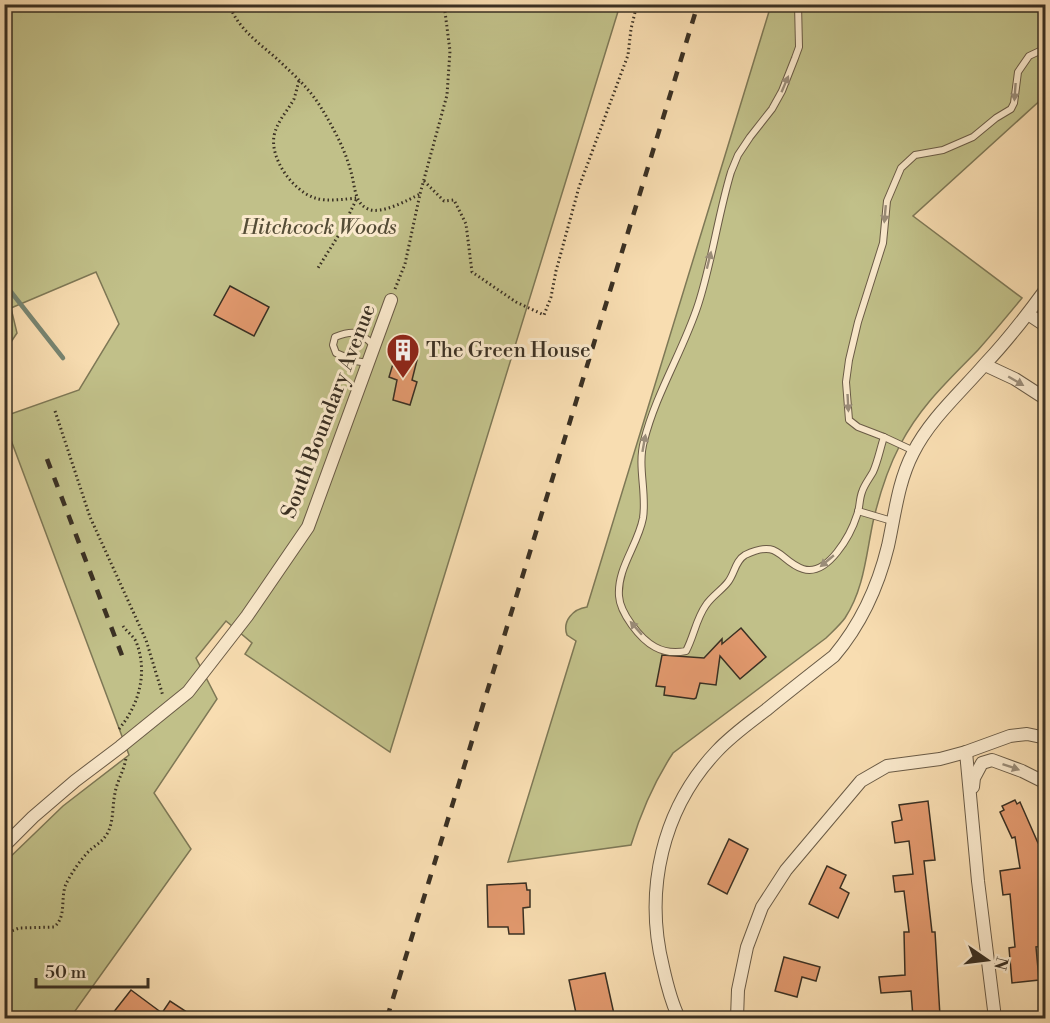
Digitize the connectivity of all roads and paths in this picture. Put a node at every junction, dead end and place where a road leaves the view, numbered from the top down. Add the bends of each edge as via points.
1 (229, 4) edge
2 (444, 4) edge
3 (637, 4) edge
4 (798, 4) edge
5 (1046, 48) edge
6 (299, 81) junction
7 (423, 181) junction
8 (420, 194) junction
9 (357, 198) junction
10 (318, 268) dead end
11 (1046, 289) edge
12 (391, 300) joint
13 (1028, 314) junction
14 (1046, 326) edge
15 (373, 345) junction
16 (368, 363) junction
17 (985, 364) junction
18 (1046, 399) edge
19 (55, 411) dead end
20 (884, 437) junction
21 (914, 451) junction
22 (858, 511) junction
23 (892, 521) junction
24 (123, 626) dead end
25 (167, 709) junction
26 (115, 733) dead end
27 (1046, 738) edge
28 (966, 752) junction
29 (125, 754) dead end
30 (1046, 783) edge
31 (972, 809) junction
32 (4, 846) edge
33 (4, 934) edge
34 (680, 1018) edge
35 (737, 1018) edge
36 (995, 1018) edge

1 - 6 path via 253,40
2 - 7 path via 450,51 447,95
3 - 7 path via 628,55 579,187 544,315 516,302 472,272 466,224 454,200 444,201
22 -> 4 lane via 838,550 822,567 806,570 769,549 738,560 729,581 707,603 686,651 653,646 622,612 619,584 643,520 642,465 647,427 699,302 731,172 738,155 772,110 799,47
5 -> 20 lane via 1029,56 1018,72 1011,110 973,137 943,150 915,155 907,160 895,180 885,210 883,243 858,322 846,382 849,420
6 - 9 path via 312,93 337,134
6 - 9 path via 295,97 278,123 274,153 305,193 317,199
7 - 8 path
8 - 9 path via 378,210 367,208
8 - 12 path via 405,264
9 - 10 path
11 - 13 street
12 - 15 street, South Boundary Avenue
13 - 14 street
13 - 17 street
15 - 16 street, South Boundary Avenue
15 - 16 lane via 363,334 347,332 335,337 336,353
16 - 25 street, South Boundary Avenue via 308,527 247,616 188,692
17 -> 18 street
17 - 21 street via 951,399
19 - 25 path via 90,517 146,640
20 - 21 lane
20 - 22 lane
21 - 23 street via 901,481
22 - 23 lane
23 - 34 street via 867,608 846,641 834,656 717,750 678,805 662,847 655,902 659,950 671,1002
24 - 26 path via 138,645 140,691 134,707
25 - 32 street, South Boundary Avenue via 75,781
27 - 28 street via 1010,736
28 - 31 street
28 - 35 street via 886,766 861,781 842,802 786,870 762,907 742,968
29 - 33 path via 108,833 69,877 58,924 19,928
31 -> 30 street via 974,778 982,763 992,760
31 - 36 street

